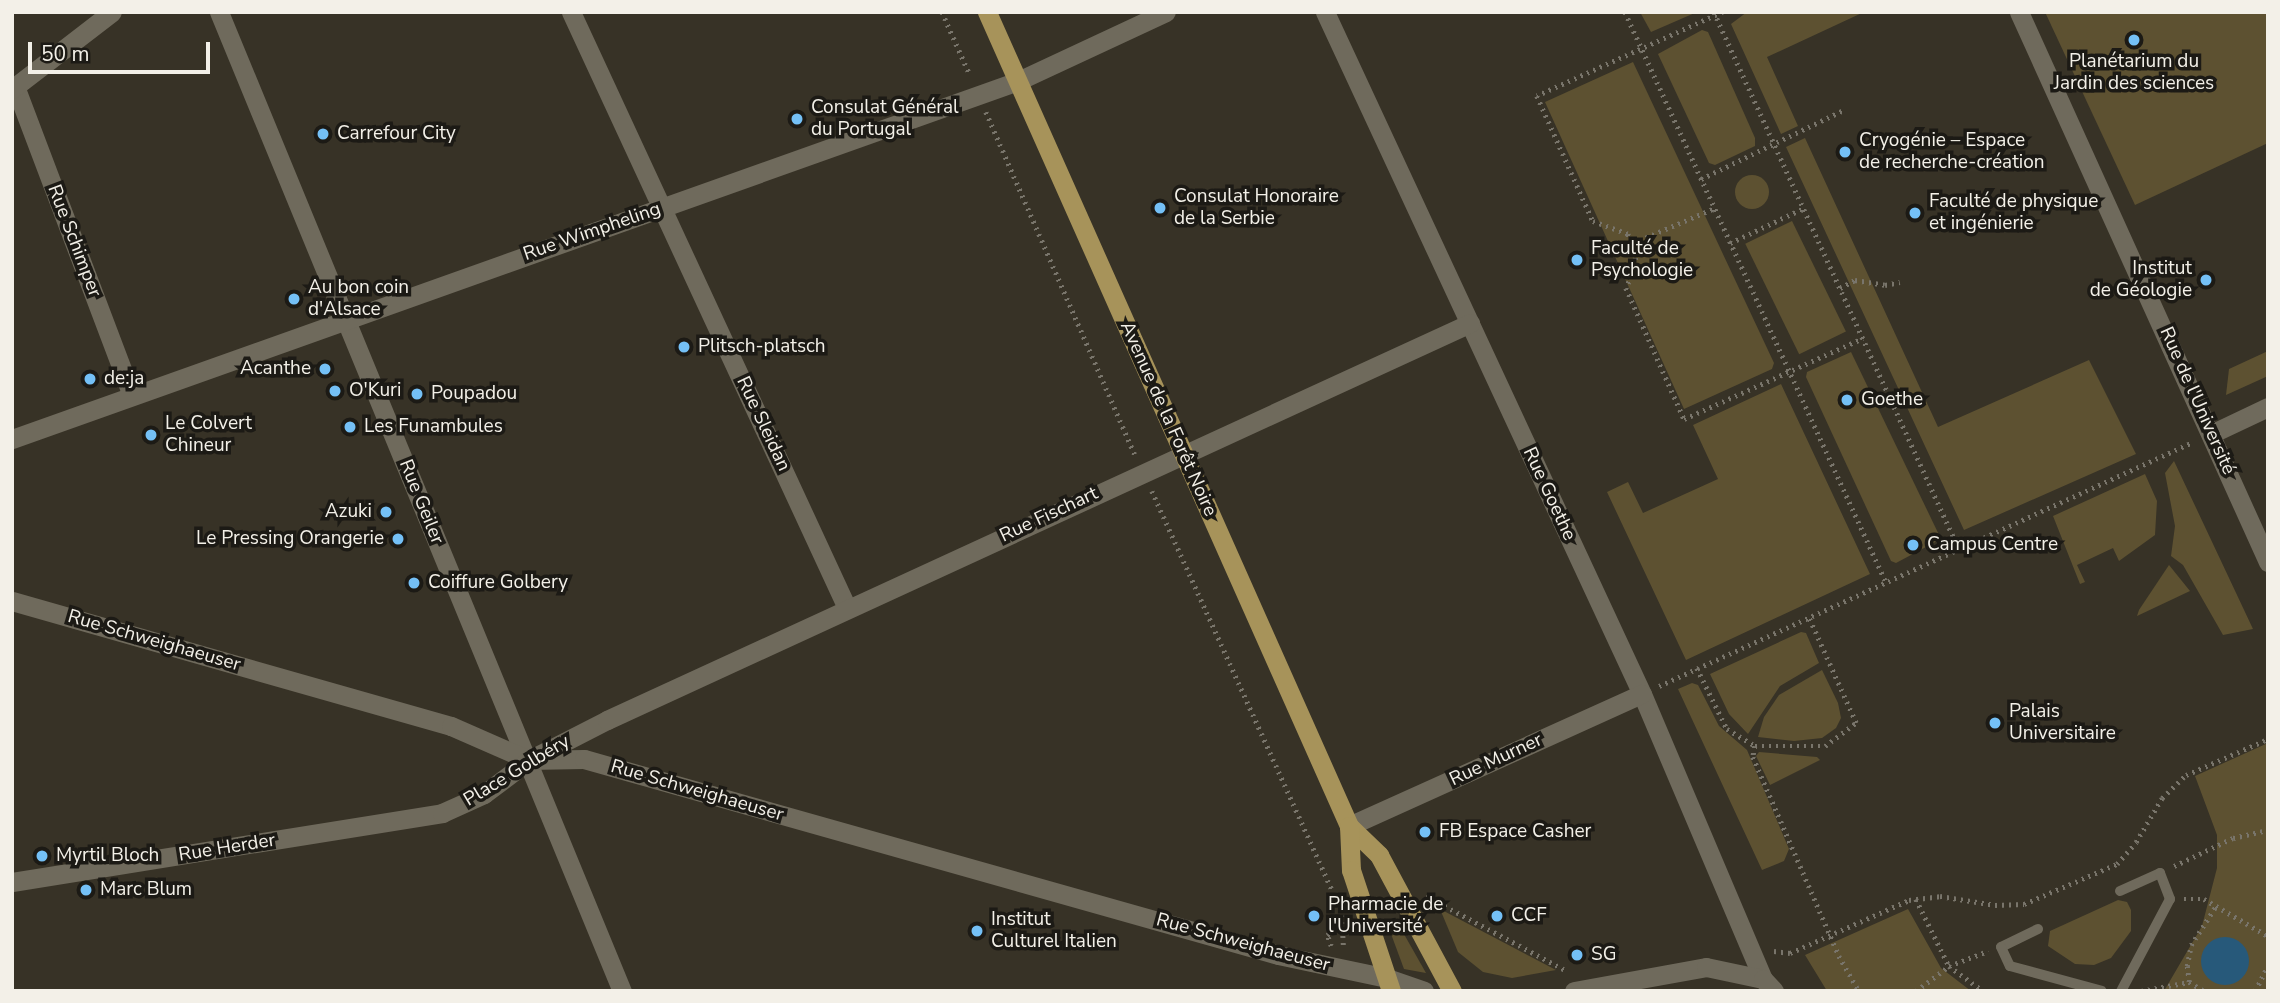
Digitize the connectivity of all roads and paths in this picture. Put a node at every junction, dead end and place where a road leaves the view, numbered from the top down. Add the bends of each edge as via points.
1 (112, 12) edge
2 (219, 12) edge
3 (571, 12) edge
4 (987, 12) edge
5 (1166, 12) edge
6 (1325, 12) edge
7 (1625, 12) edge
8 (1723, 12) edge
9 (2019, 12) edge
10 (1715, 14) edge
11 (1642, 49) junction
12 (1018, 81) junction
13 (14, 88) edge
14 (1844, 110) dead end
15 (1775, 144) junction
16 (1701, 180) junction
17 (664, 207) junction
18 (1714, 208) junction
19 (1804, 208) junction
20 (1633, 243) junction
21 (1730, 243) junction
22 (1900, 282) dead end
23 (1840, 288) junction
24 (345, 319) junction
25 (1471, 323) junction
26 (1863, 338) junction
27 (1789, 370) junction
28 (132, 396) junction
29 (2268, 407) edge
30 (2213, 433) junction
31 (12, 439) edge
32 (1184, 454) junction
33 (1959, 549) junction
34 (2268, 562) edge
35 (1886, 582) junction
36 (12, 601) edge
37 (847, 608) junction
38 (1809, 618) junction
39 (1697, 668) junction
40 (1642, 694) junction
41 (629, 710) joint
42 (2268, 738) edge
43 (1755, 746) junction
44 (529, 760) junction
45 (442, 813) joint
46 (1349, 826) junction
47 (2268, 830) edge
48 (2160, 873) junction
49 (12, 882) edge
50 (2120, 891) dead end
51 (1916, 899) junction
52 (2170, 899) junction
53 (1416, 900) dead end
54 (2216, 906) junction
55 (2038, 929) dead end
56 (1832, 934) junction
57 (2268, 936) edge
58 (2001, 947) junction
59 (1754, 948) junction
60 (2268, 965) edge
61 (1949, 966) junction
62 (2189, 982) junction
63 (1574, 983) edge
64 (1389, 984) edge
65 (1768, 985) edge
66 (622, 991) edge
67 (1424, 991) edge
68 (1452, 991) edge
69 (1859, 991) edge
70 (1916, 991) edge
71 (1983, 991) edge
72 (2102, 991) edge
73 (2120, 991) edge
74 (2141, 991) edge
75 (2204, 991) edge
76 (2255, 991) edge

1 - 13 street
2 - 24 street, Rue Geiler
3 - 17 street, Rue Sleidan
4 - 12 main road, Avenue de la Forêt Noire
5 - 12 street, Rue Wimpheling
6 - 25 street, Rue Goethe
7 - 11 path
8 - 10 path
9 - 30 street, Rue de l'Université
10 - 11 path
10 - 15 path
11 - 16 path
11 - 20 path via 1537,96 1593,221 1614,225
12 - 17 street, Rue Wimpheling
12 - 32 main road, Avenue de la Forêt Noire
13 - 28 street, Rue Schimper
14 - 15 path
15 - 16 path
15 - 19 path
16 - 18 path
17 - 24 street, Rue Wimpheling
17 - 37 street, Rue Sleidan
18 - 20 path
18 - 21 path
19 - 21 path
19 - 23 path
20 - 27 path via 1634,269 1626,288 1685,419
21 - 27 path
22 - 23 path via 1885,285 1854,280
23 - 26 path
24 - 28 street, Rue Wimpheling
24 - 44 street, Rue Geiler
25 - 32 street, Rue Fischart
25 - 40 street, Rue Goethe
26 - 27 path
26 - 33 path
27 - 35 path
28 - 31 street, Rue Wimpheling
29 - 30 street
30 - 33 path
30 - 34 street, Rue de l'Université
32 - 37 street, Rue Fischart
32 - 46 main road, Avenue de la Forêt Noire
33 - 35 path
35 - 38 path
36 - 44 street, Rue Schweighaeuser via 451,726
37 - 41 street, Rue Fischart
38 - 39 path
38 - 43 path via 1856,723 1825,746
39 - 40 path
39 - 43 path via 1727,729
40 - 46 street, Rue Murner
40 - 59 street, Rue Goethe
41 - 44 street, Place Golbéry
42 - 51 path via 2186,775 2162,798 2117,864 2024,904 1994,905 1940,896
43 - 56 path via 1753,757
44 - 45 street, Place Golbéry via 484,794
44 - 64 street, Rue Schweighaeuser via 584,759
44 - 66 street, Rue Geiler
45 - 49 street, Rue Herder
46 - 64 main road, Avenue de la Forêt Noire via 1351,870
46 - 68 main road, Avenue de la Forêt Noire via 1379,855
47 - 48 path via 2233,838
48 - 50 lane
48 - 52 lane
51 - 56 path
51 - 61 path
52 - 54 path via 2204,900
52 - 73 lane
53 - 63 path via 1425,895
54 - 57 path
54 - 62 path via 2191,945
55 - 58 lane
56 - 59 path via 1790,953
56 - 69 path
58 - 61 path
58 - 72 lane via 2010,966
59 - 65 street, Rue Goethe
60 - 76 path
61 - 70 path
61 - 71 path
62 - 74 path
62 - 75 path
63 - 65 street via 1706,967
64 - 67 street, Rue Schweighaeuser

